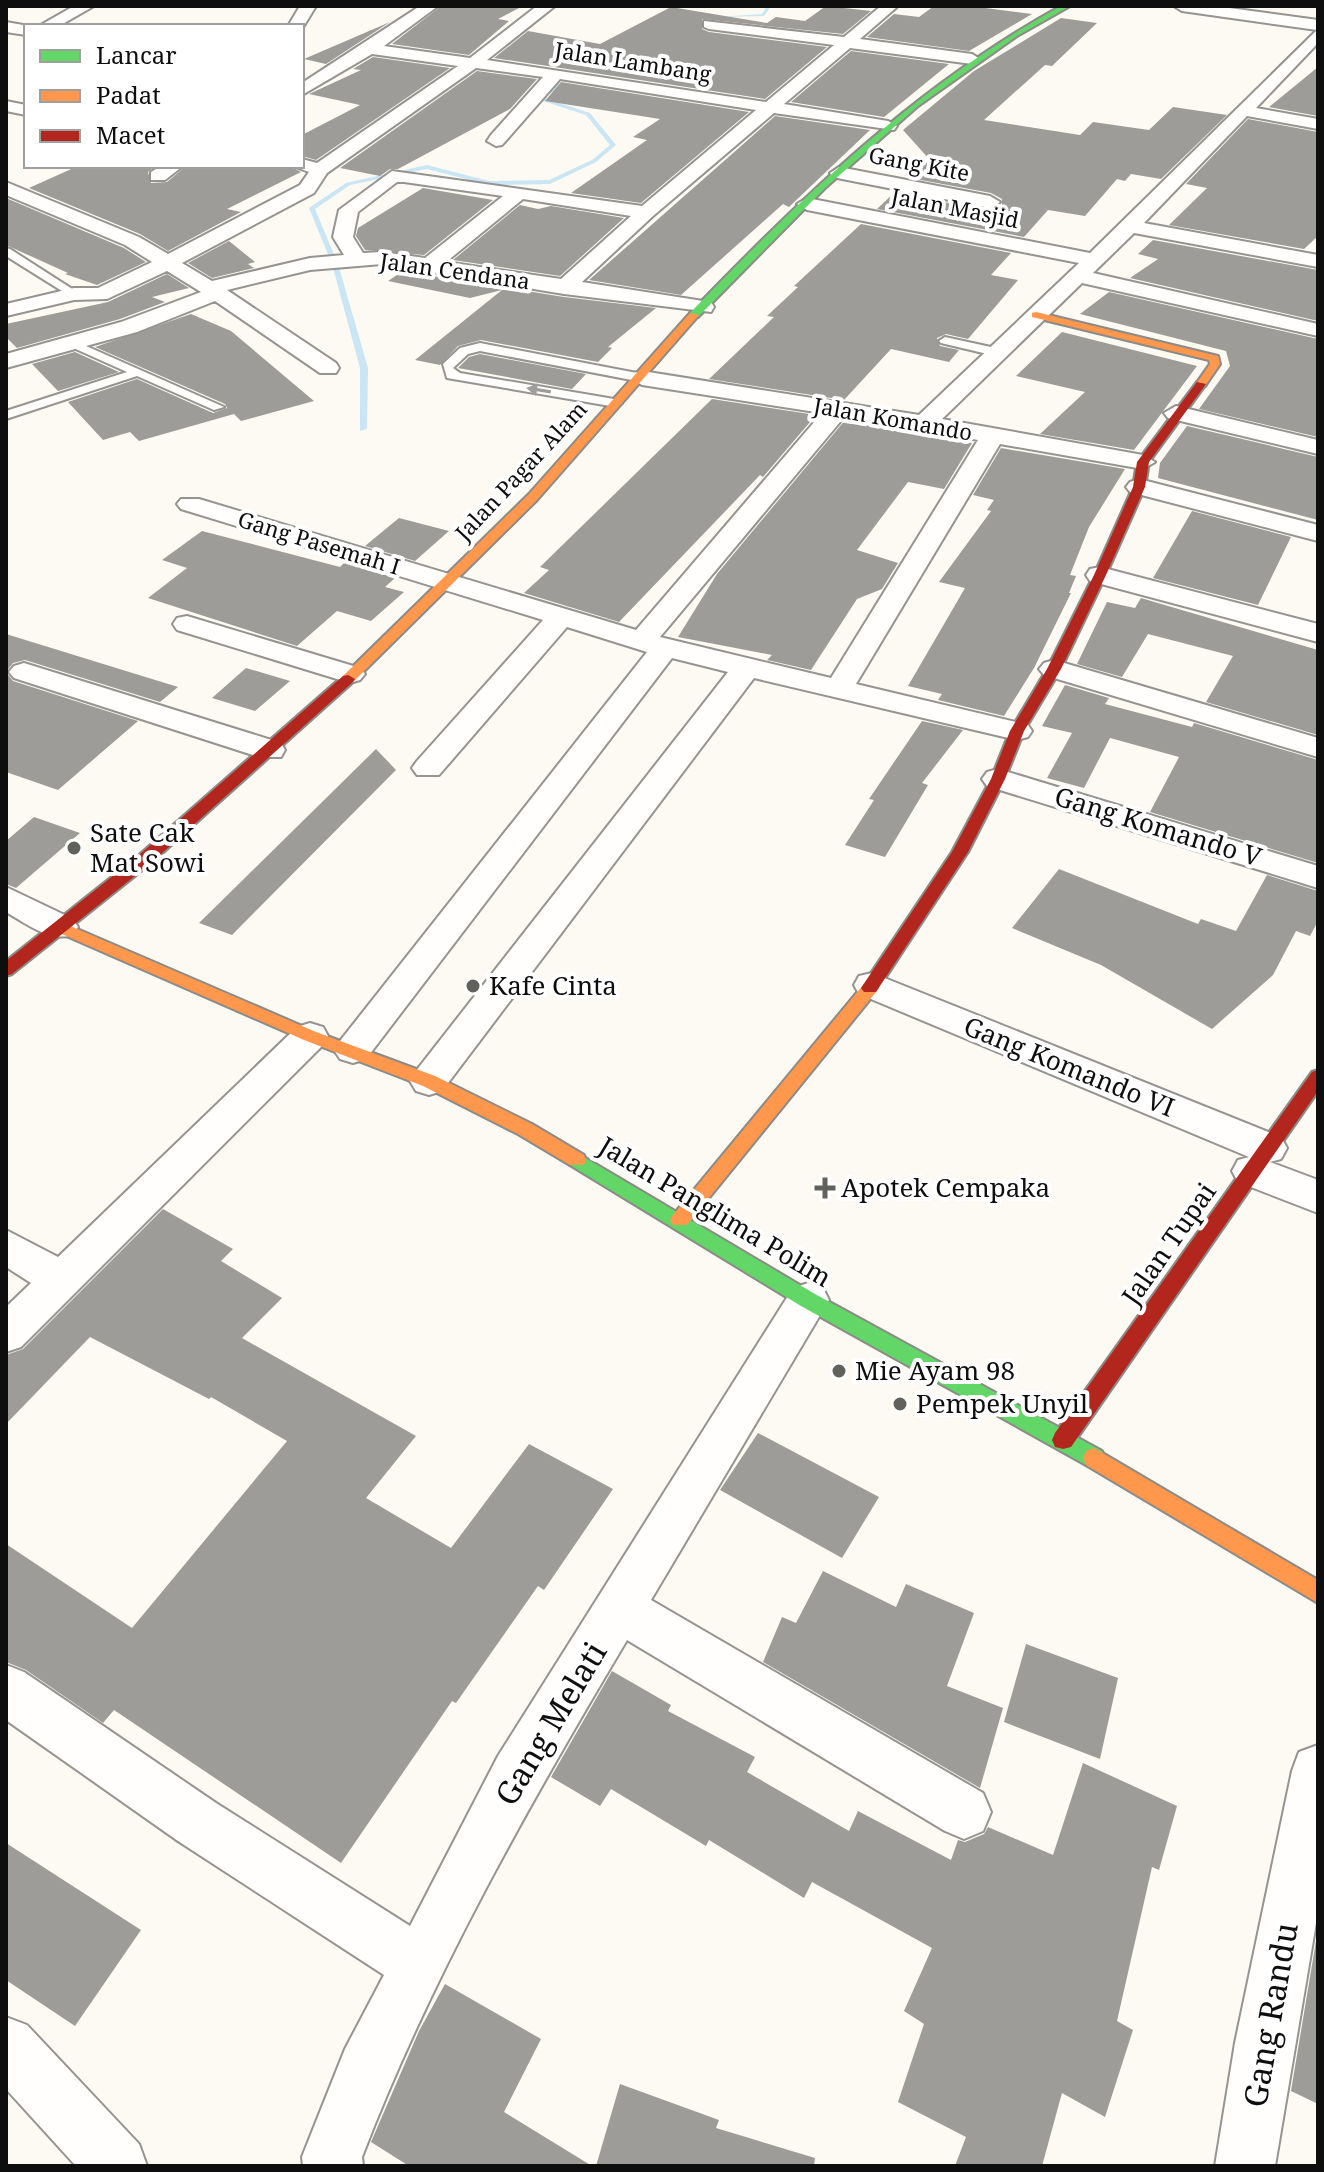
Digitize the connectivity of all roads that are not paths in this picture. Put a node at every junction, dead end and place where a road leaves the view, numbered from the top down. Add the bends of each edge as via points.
1 (86, 6) edge
2 (308, 6) edge
3 (430, 6) edge
4 (547, 6) edge
5 (890, 6) edge
6 (1066, 6) edge
7 (1182, 6) edge
8 (51, 24) edge
9 (297, 24) edge
10 (709, 24) dead end
11 (1318, 25) edge
12 (1318, 34) edge
13 (847, 42) junction
14 (369, 49) junction
15 (972, 59) junction
16 (473, 63) junction
17 (304, 72) edge
18 (567, 75) junction
19 (324, 76) junction
20 (304, 89) edge
21 (770, 108) junction
22 (1246, 111) junction
23 (1318, 124) edge
24 (888, 126) junction
25 (496, 141) dead end
26 (311, 167) edge
27 (839, 173) junction
28 (6, 188) edge
29 (519, 193) junction
30 (990, 202) dead end
31 (807, 204) junction
32 (646, 212) junction
33 (1130, 226) junction
34 (6, 251) edge
35 (349, 258) junction
36 (1094, 260) junction
37 (168, 261) junction
38 (1318, 261) edge
39 (429, 265) junction
40 (1078, 276) junction
41 (564, 288) junction
42 (213, 290) junction
43 (74, 294) junction
44 (703, 307) junction
45 (6, 310) edge
46 (1036, 315) junction
47 (1316, 330) dead end
48 (945, 341) dead end
49 (73, 344) junction
50 (996, 352) junction
51 (6, 361) edge
52 (328, 368) dead end
53 (135, 373) junction
54 (642, 378) junction
55 (616, 403) junction
56 (218, 407) dead end
57 (839, 408) junction
58 (1176, 413) junction
59 (6, 415) edge
60 (923, 424) junction
61 (992, 437) junction
62 (1318, 447) edge
63 (1141, 474) junction
64 (190, 504) dead end
65 (1318, 533) edge
66 (1100, 575) junction
67 (448, 582) junction
68 (560, 618) junction
69 (187, 624) dead end
70 (1318, 633) edge
71 (654, 644) junction
72 (747, 667) junction
73 (1054, 669) junction
74 (24, 672) dead end
75 (350, 674) junction
76 (840, 687) junction
77 (1017, 731) junction
78 (1318, 748) edge
79 (270, 750) junction
80 (428, 768) dead end
81 (998, 779) junction
82 (1318, 877) edge
83 (6, 898) edge
84 (61, 927) junction
85 (6, 970) edge
86 (872, 985) junction
87 (310, 1036) junction
88 (353, 1050) junction
89 (1318, 1077) edge
90 (429, 1081) junction
91 (1259, 1160) junction
92 (1318, 1197) edge
93 (680, 1220) junction
94 (6, 1247) edge
95 (60, 1279) junction
96 (808, 1300) junction
97 (6, 1334) edge
98 (1063, 1440) junction
99 (1318, 1592) edge
100 (621, 1609) junction
101 (6, 1690) edge
102 (1318, 1771) edge
103 (964, 1812) dead end
104 (420, 1965) junction
105 (6, 2046) edge
106 (1249, 2164) edge
107 (117, 2166) edge
108 (333, 2166) edge

1 - 8 street
2 - 9 street
3 - 14 street
4 - 16 street
5 - 13 street
6 - 15 street, Jalan Pagar Alam
7 - 11 street
10 - 13 street
12 - 22 street
13 - 15 street
13 - 21 street
14 - 16 street, Jalan Lambang
14 - 19 street
15 - 24 street, Jalan Pagar Alam
16 - 18 street, Jalan Lambang
16 - 26 street
17 - 19 street
18 - 21 street, Jalan Lambang
18 - 25 street via 530,97
19 - 20 street
21 - 24 street, Jalan Lambang
21 - 32 street
22 - 23 street
22 - 33 street
24 - 27 street, Jalan Pagar Alam
26 - 37 street via 307,189
27 - 30 street, Gang Kite
27 - 31 street, Jalan Pagar Alam
28 - 37 street
29 - 32 street
29 - 35 street via 392,177 349,210 343,237
29 - 39 street
31 - 36 street, Jalan Masjid
31 - 44 street, Jalan Pagar Alam
32 - 41 street
33 - 36 street
33 - 38 street
34 - 43 lane
35 - 39 street, Jalan Cendana
35 - 42 street, Jalan Cendana
36 - 40 street
37 - 42 street
37 - 43 street via 115,289
39 - 41 street, Jalan Cendana
40 - 46 street
40 - 47 street
41 - 44 street, Jalan Cendana
42 - 49 street, Jalan Cendana
42 - 52 street
43 - 45 street
44 - 54 street, Jalan Pagar Alam
46 - 50 street
46 - 58 street via 1214,358 1201,385
48 - 50 lane
49 - 51 street, Jalan Cendana
49 - 53 lane
50 - 60 street
53 - 56 lane
53 - 59 lane
54 - 55 street, Jalan Pagar Alam
55 -> 54 lane via 460,377 447,367 464,351 480,347
54 - 57 street, Jalan Komando
55 - 67 street, Jalan Pagar Alam
57 - 60 street, Jalan Komando
57 - 71 street
58 - 62 street
58 - 63 street
60 - 61 street, Jalan Komando
61 - 63 street, Jalan Komando
61 - 76 street
63 - 65 street, Jalan Komando
63 - 66 street
64 - 67 street, Gang Pasemah I
66 - 70 street
66 - 73 street
67 - 68 street, Gang Pasemah I
67 - 75 street, Jalan Pagar Alam
68 - 71 street, Gang Pasemah I
68 - 80 street
69 - 75 street
71 - 72 street, Gang Pasemah I
71 - 88 street
72 - 76 street, Gang Pasemah I
72 - 90 street
73 - 77 street
73 - 78 street
74 - 79 street
75 - 79 street, Jalan Pagar Alam
76 - 77 street, Gang Pasemah I
77 - 81 street
79 - 84 street, Jalan Pagar Alam
81 - 82 street, Gang Komando V
81 - 86 street via 960,852
83 - 84 street
84 - 85 street, Jalan Pagar Alam
84 - 87 street, Jalan Panglima Polim
86 - 91 street, Gang Komando VI
86 - 93 street
87 - 88 street, Jalan Panglima Polim
87 - 95 street
88 - 90 street, Jalan Panglima Polim
89 - 91 street, Jalan Tupai
90 - 93 street, Jalan Panglima Polim via 525,1129
91 - 92 street, Gang Komando VI
91 - 98 street, Jalan Tupai
93 - 96 street, Jalan Panglima Polim
94 - 95 street
95 - 97 street
96 - 98 street, Jalan Panglima Polim
96 - 100 street, Gang Melati
98 - 99 street, Jalan Panglima Polim
100 - 103 street
100 - 104 street, Gang Melati via 517,1775
101 - 104 street via 197,1822
102 - 106 street, Gang Randu via 1264,2043
104 - 108 street, Gang Melati via 366,2070
105 - 107 street

